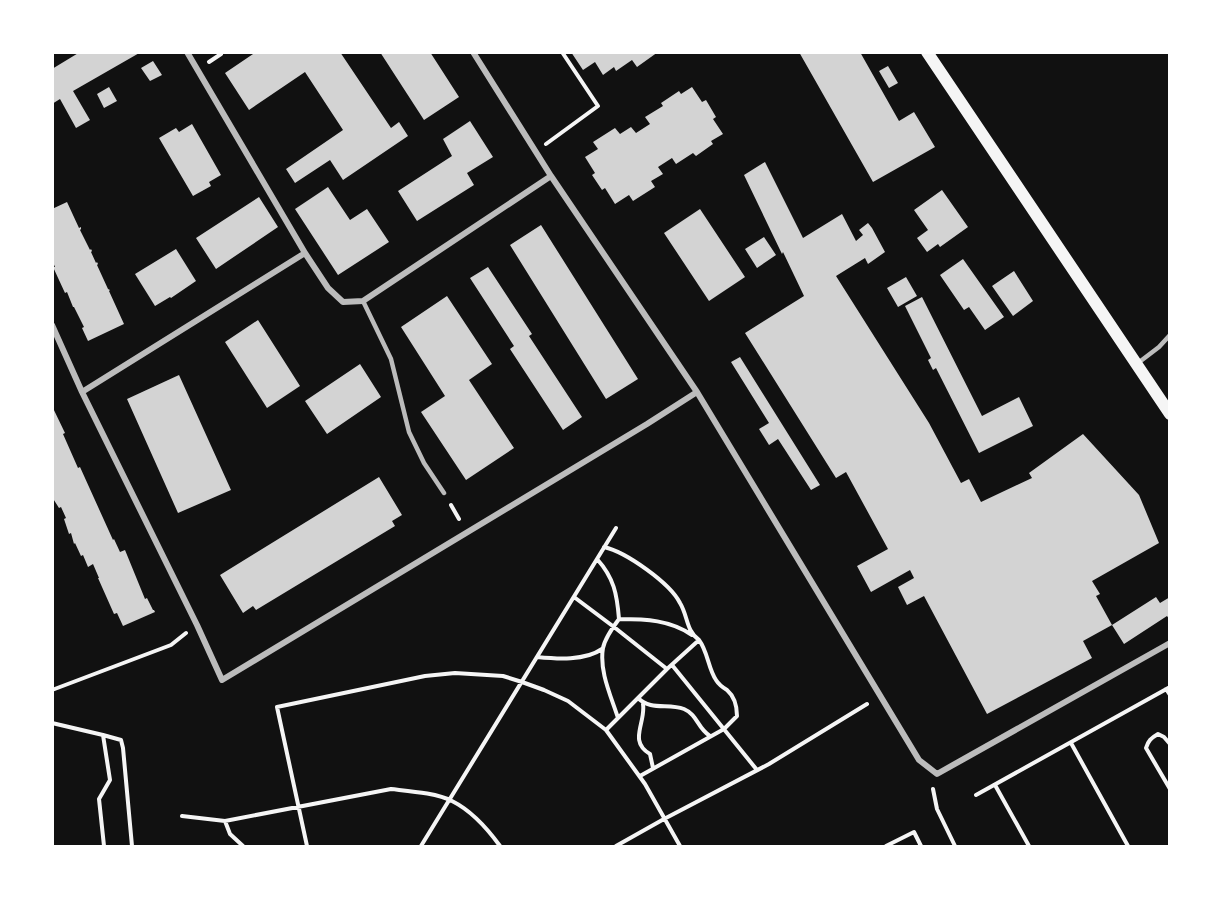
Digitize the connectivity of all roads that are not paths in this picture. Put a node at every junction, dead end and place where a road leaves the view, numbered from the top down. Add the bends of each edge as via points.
1 (187, 52) edge
2 (473, 52) edge
3 (927, 52) edge
4 (551, 176) junction
5 (305, 253) junction
6 (363, 301) junction
7 (52, 325) edge
8 (1170, 335) edge
9 (1136, 364) junction
10 (82, 392) junction
11 (697, 392) junction
12 (1170, 414) edge
13 (444, 493) road end
14 (1170, 643) edge

1 - 5 street
2 - 4 street
3 - 9 main road
4 - 6 street
4 - 11 street
5 - 6 street via 328,288 343,302
5 - 10 street
6 - 13 lane via 391,359 409,432 423,464
7 - 10 street
8 - 9 lane
9 - 12 main road
10 - 11 street via 222,680
11 - 14 street via 919,760 937,774

